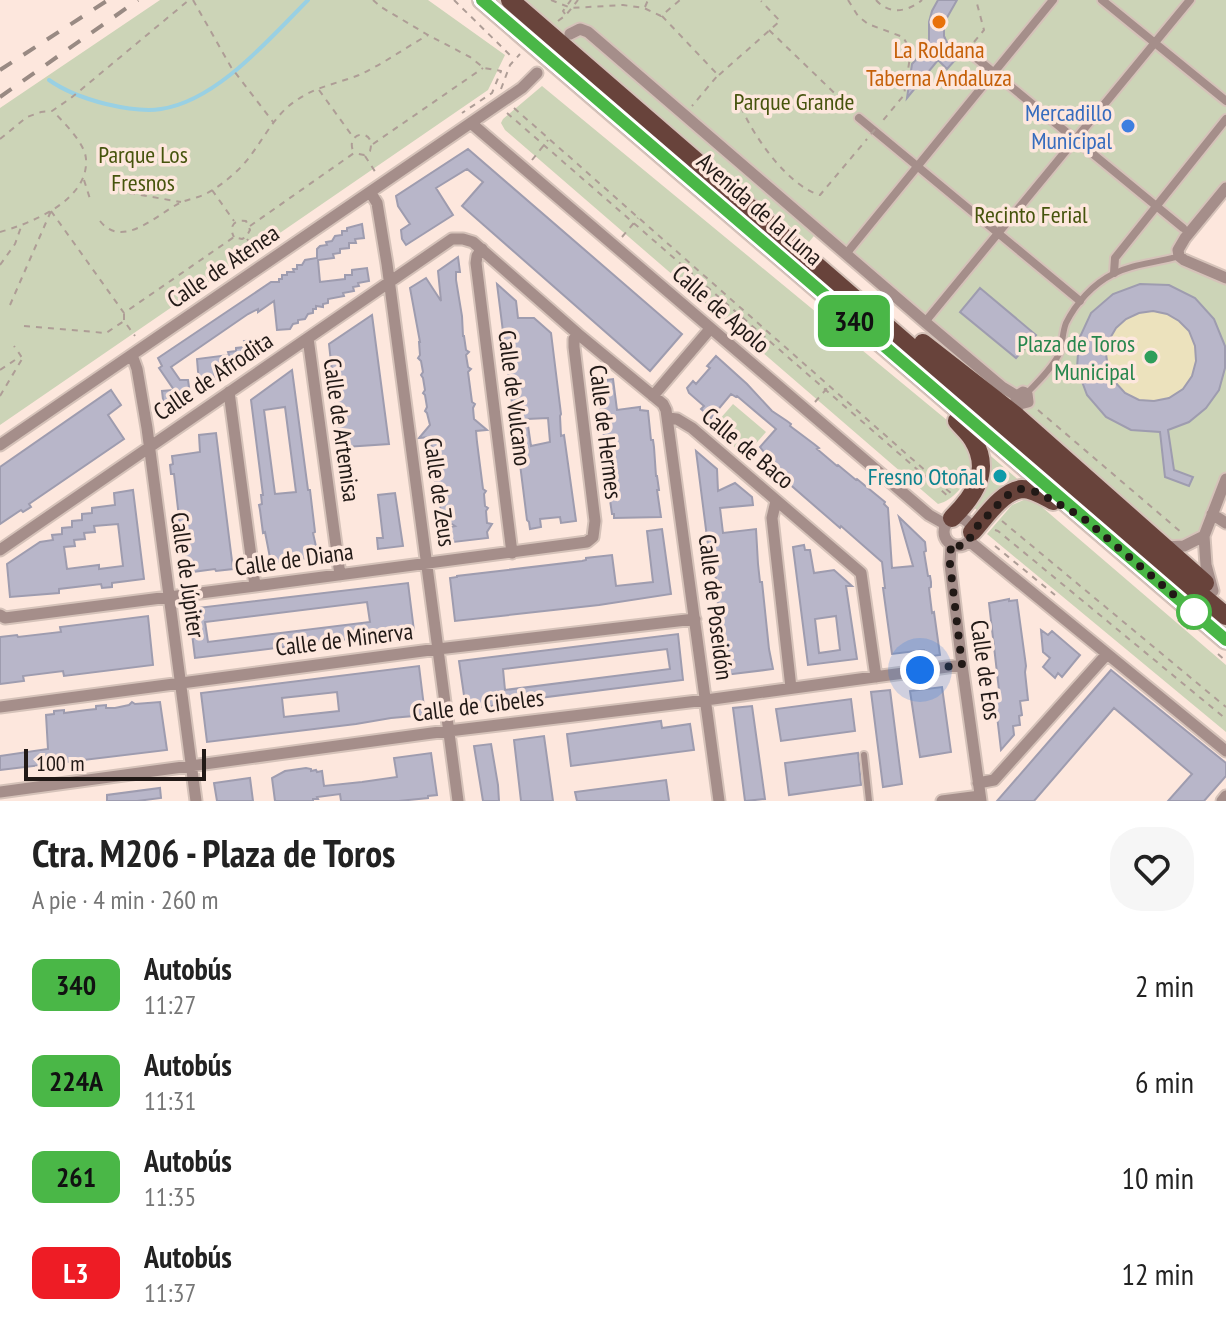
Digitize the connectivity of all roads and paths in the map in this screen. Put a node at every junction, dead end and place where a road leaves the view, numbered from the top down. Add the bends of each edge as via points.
1 (191, 0) edge
2 (373, 0) edge
3 (454, 0) edge
4 (482, 0) edge
5 (510, 0) edge
6 (551, 0) edge
7 (571, 0) edge
8 (578, 0) edge
9 (648, 0) edge
10 (680, 0) edge
11 (761, 0) edge
12 (848, 0) edge
13 (876, 0) edge
14 (922, 0) edge
15 (976, 0) edge
16 (1053, 0) edge
17 (1102, 0) edge
18 (1190, 0) edge
19 (566, 6) junction
20 (571, 8) junction
21 (644, 8) junction
22 (978, 10) junction
23 (972, 11) dead end
24 (566, 15) junction
25 (661, 16) junction
26 (554, 25) dead end
27 (769, 30) junction
28 (570, 34) dead end
29 (428, 35) junction
30 (1155, 43) junction
31 (970, 53) joint
32 (520, 54) dead end
33 (514, 59) junction
34 (484, 68) junction
35 (501, 71) dead end
36 (994, 72) junction
37 (537, 73) dead end
38 (718, 75) junction
39 (495, 86) dead end
40 (319, 89) junction
41 (502, 97) junction
42 (1226, 101) edge
43 (741, 107) dead end
44 (52, 111) junction
45 (685, 115) junction
46 (859, 118) joint
47 (1226, 119) edge
48 (273, 123) junction
49 (471, 123) junction
50 (353, 138) junction
51 (0, 139) edge
52 (549, 139) junction
53 (1075, 139) junction
54 (372, 144) junction
55 (544, 145) junction
56 (354, 153) junction
57 (364, 155) junction
58 (531, 161) dead end
59 (918, 166) junction
60 (376, 173) dead end
61 (83, 178) junction
62 (1226, 188) edge
63 (212, 190) junction
64 (370, 192) junction
65 (129, 193) dead end
66 (91, 202) dead end
67 (182, 202) junction
68 (1156, 206) junction
69 (51, 211) junction
70 (638, 218) junction
71 (100, 221) dead end
72 (235, 222) junction
73 (634, 223) junction
74 (21, 226) junction
75 (250, 226) junction
76 (1183, 228) dead end
77 (0, 232) edge
78 (998, 233) junction
79 (234, 237) junction
80 (246, 237) junction
81 (622, 238) dead end
82 (452, 239) joint
83 (482, 249) junction
84 (846, 254) junction
85 (1182, 258) junction
86 (265, 264) junction
87 (0, 265) edge
88 (1114, 273) junction
89 (1226, 278) edge
90 (389, 282) junction
91 (821, 282) junction
92 (1080, 301) junction
93 (10, 305) dead end
94 (124, 313) junction
95 (124, 321) junction
96 (925, 322) junction
97 (24, 326) dead end
98 (710, 329) junction
99 (578, 334) junction
100 (135, 337) dead end
101 (308, 338) junction
102 (14, 346) dead end
103 (132, 355) junction
104 (21, 356) junction
105 (0, 370) edge
106 (829, 386) junction
107 (825, 390) junction
108 (229, 392) junction
109 (0, 396) edge
110 (653, 396) junction
111 (815, 403) dead end
112 (1022, 403) junction
113 (668, 418) junction
114 (0, 445) edge
115 (149, 446) junction
116 (1226, 479) edge
117 (776, 501) junction
118 (954, 512) junction
119 (1212, 514) junction
120 (1082, 517) junction
121 (999, 519) dead end
122 (1226, 523) edge
123 (974, 533) junction
124 (1185, 536) dead end
125 (1204, 536) junction
126 (593, 537) joint
127 (951, 544) junction
128 (1165, 547) junction
129 (0, 550) edge
130 (512, 553) junction
131 (427, 563) junction
132 (340, 575) junction
133 (255, 586) junction
134 (169, 597) junction
135 (1220, 598) edge
136 (0, 615) edge
137 (1172, 615) dead end
138 (1226, 616) edge
139 (695, 619) junction
140 (1194, 634) dead end
141 (1221, 646) edge
142 (438, 649) junction
143 (1107, 654) junction
144 (1226, 661) edge
145 (962, 665) junction
146 (876, 677) junction
147 (180, 683) junction
148 (791, 688) junction
149 (706, 700) junction
150 (0, 707) edge
151 (1226, 707) edge
152 (1226, 719) edge
153 (448, 731) junction
154 (1226, 751) edge
155 (864, 755) dead end
156 (192, 766) junction
157 (978, 783) junction
158 (0, 792) edge
159 (1226, 796) edge
160 (980, 798) edge
161 (196, 801) edge
162 (458, 801) edge
163 (719, 801) edge
164 (869, 801) edge
165 (942, 801) edge
166 (1222, 801) edge

1 - 44 path
1 - 48 path
2 - 29 path
3 - 33 path
4 - 91 main road, Avenida de la Luna
5 - 91 main road, Avenida de la Luna
6 - 19 path
7 - 19 path
8 - 20 path
9 - 21 path
10 - 25 path
11 - 27 path via 780,21
12 - 43 path, bridge via 858,16 903,37 911,51 904,95 820,195 808,192 768,154
13 - 14 path via 882,7 907,10
15 - 22 path
16 - 36 street
17 - 30 street
18 - 30 street
19 - 20 path
19 - 24 path
20 - 21 path
20 - 24 path
21 - 25 path
22 - 23 path
22 - 31 path via 984,30
24 - 26 path
25 - 38 path
27 - 38 path
27 - 46 path
28 - 45 street via 588,32
29 - 34 path
29 - 40 path via 362,73
30 - 42 street
30 - 53 street
31 - 36 street
32 - 33 path
33 - 41 path
34 - 35 path
34 - 54 path
36 - 53 street
36 - 59 street
37 - 41 street, Calle de Atenea
38 - 45 path
39 - 41 path
40 - 48 path via 294,101
40 - 50 path
41 - 49 street, Calle de Atenea
41 - 52 path
41 - 55 path via 508,114
44 - 51 path via 27,117
44 - 61 path via 86,157
45 - 84 street
46 - 59 street
47 - 68 street
48 - 63 path via 249,158
49 - 64 street, Calle de Atenea
49 - 98 street, Calle de Apolo
50 - 54 path via 365,135
50 - 56 path
52 - 55 path
52 - 70 path
53 - 68 street
53 - 78 street
54 - 57 path
55 - 58 path
55 - 73 path
56 - 57 path
56 - 75 path
57 - 60 path
59 - 78 street
59 - 84 street
61 - 66 path
61 - 69 path
62 - 85 street via 1185,238 1178,250
63 - 67 path
63 - 72 path
64 - 86 street, Calle de Atenea
64 - 90 street, Calle de Zeus via 377,203
65 - 67 path
67 - 71 path via 128,232 115,232
68 - 76 street
68 - 88 street via 1115,258
69 - 74 path
69 - 93 path
69 - 94 path
70 - 73 path
70 - 106 path
72 - 75 path
72 - 79 path
73 - 81 path
73 - 107 path
74 - 77 path
74 - 87 path
75 - 80 path
78 - 92 street
78 - 96 street
79 - 80 path
79 - 94 path
80 - 86 path
82 - 83 street, Calle de Baco
82 - 90 street, Calle de Afrodita
83 - 99 street, Calle de Baco
83 - 130 street, Calle de Vulcano via 476,263
84 - 96 street
85 - 88 lane
85 - 89 street
86 - 103 street, Calle de Atenea
88 - 92 lane
90 - 101 street, Calle de Afrodita
90 - 131 street, Calle de Zeus
91 - 112 main road
91 - 118 main road via 884,359 974,441 982,475 975,491
91 - 120 main road, Avenida de la Luna
91 - 138 main road, Avenida de la Luna
92 - 112 lane via 1058,355
94 - 95 path
95 - 97 path via 106,333
95 - 100 path
96 - 112 street
98 - 110 street
98 - 118 street, Calle de Apolo via 929,515
99 - 110 street, Calle de Baco
99 - 126 street, Calle de Hermes via 574,347
101 - 108 street, Calle de Afrodita
101 - 132 street, Calle de Artemisa
102 - 104 path
103 - 114 street, Calle de Atenea
103 - 115 street, Calle de Júpiter
104 - 105 path
104 - 109 path
106 - 107 path
106 - 118 path
107 - 111 path
107 - 118 path
108 - 115 street, Calle de Afrodita
108 - 133 street
110 - 113 street, Calle de Baco
112 - 124 path
112 - 128 main road
113 - 117 street, Calle de Baco via 692,428
113 - 139 street, Calle de Poseidón
115 - 129 street, Calle de Afrodita
115 - 134 street, Calle de Júpiter
116 - 119 street
117 - 146 street, Calle de Baco via 861,573
117 - 148 street via 772,518
118 - 123 street, Calle de Apolo
118 - 127 street, Calle de Eos via 944,535
119 - 122 street
119 - 125 street
120 - 123 main road via 1021,489 1006,496
120 - 141 main road, Avenida de la Luna
121 - 151 path
123 - 127 street via 961,546
123 - 143 street
123 - 152 path via 998,531
125 - 128 street via 1184,546
125 - 135 street via 1206,565
126 - 130 street, Calle de Diana via 580,544
127 - 145 street, Calle de Eos
128 - 135 main road
130 - 131 street, Calle de Diana
131 - 132 street, Calle de Diana
131 - 142 street, Calle de Zeus
132 - 133 street, Calle de Diana
133 - 134 street, Calle de Diana
134 - 136 street, Calle de Diana
134 - 147 street, Calle de Júpiter
137 - 140 path
139 - 142 street, Calle de Minerva
139 - 149 street, Calle de Poseidón
141 - 144 path
142 - 147 street, Calle de Minerva
142 - 153 street, Calle de Zeus
143 - 154 street
143 - 157 street via 994,780
145 - 146 street, Calle de Cibeles
145 - 157 street, Calle de Eos
146 - 148 street, Calle de Cibeles
147 - 150 street, Calle de Minerva
147 - 156 street, Calle de Júpiter
148 - 149 street, Calle de Cibeles
149 - 153 street, Calle de Cibeles
149 - 163 street, Calle de Poseidón
153 - 156 street, Calle de Cibeles
153 - 162 street, Calle de Zeus
155 - 164 lane
156 - 158 street, Calle de Cibeles
156 - 161 street, Calle de Júpiter
157 - 160 street, Calle de Eos
159 - 166 street
160 - 165 street

